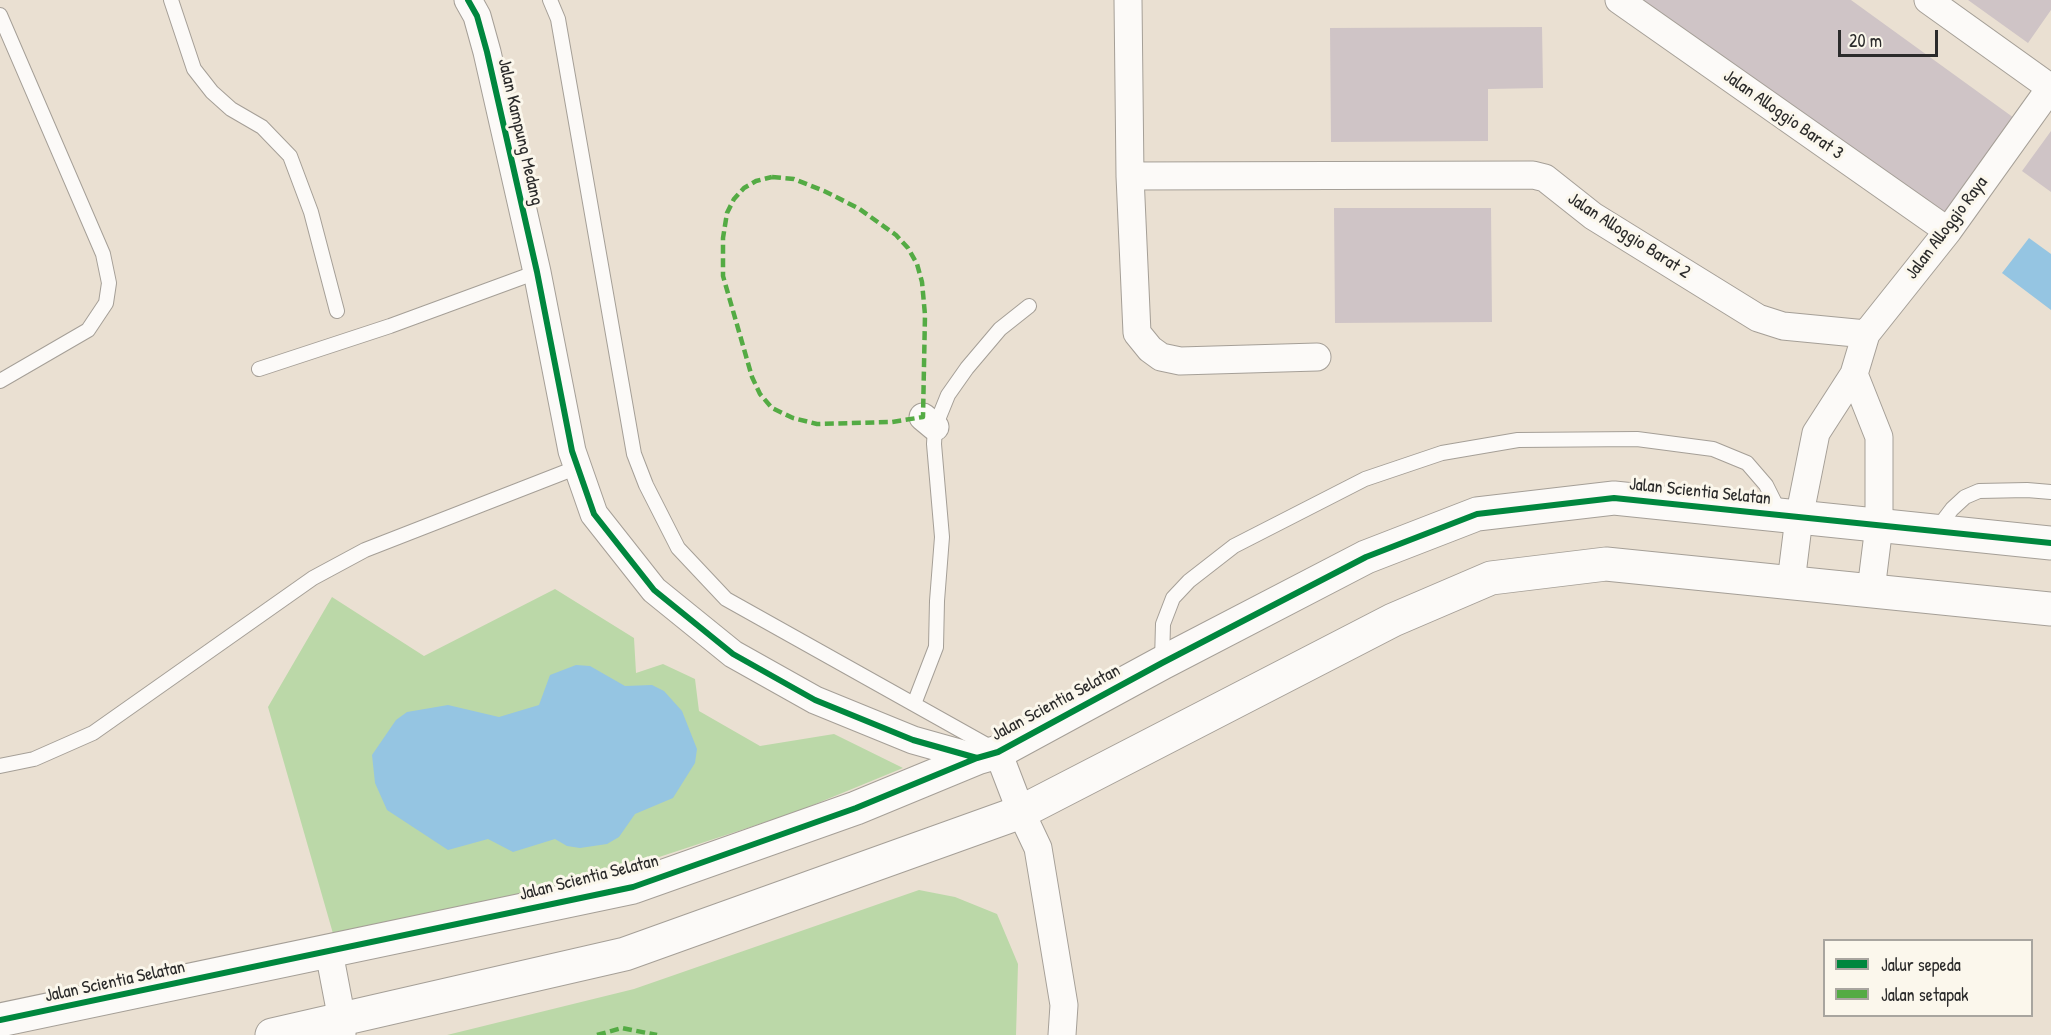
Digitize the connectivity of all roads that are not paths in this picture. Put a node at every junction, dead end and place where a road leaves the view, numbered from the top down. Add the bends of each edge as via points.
1 (171, 0) edge
2 (468, 0) edge
3 (550, 0) edge
4 (1128, 0) edge
5 (1618, 0) edge
6 (1928, 0) edge
7 (0, 15) edge
8 (2051, 88) edge
9 (1130, 176) junction
10 (1948, 231) junction
11 (537, 272) junction
12 (1029, 306) dead end
13 (337, 311) dead end
14 (1866, 334) junction
15 (1317, 357) dead end
16 (259, 369) dead end
17 (1854, 374) junction
18 (0, 381) edge
19 (578, 467) junction
20 (2051, 492) edge
21 (1790, 517) junction
22 (1879, 526) junction
23 (1934, 532) junction
24 (2051, 543) edge
25 (1791, 582) junction
26 (1870, 590) junction
27 (2051, 609) edge
28 (1162, 663) junction
29 (914, 704) junction
30 (988, 755) junction
31 (0, 766) edge
32 (1021, 812) junction
33 (329, 952) junction
34 (0, 1020) edge
35 (342, 1027) edge
36 (272, 1035) edge
37 (1062, 1035) edge

1 - 13 lane via 194,69 212,92 231,109 262,127 290,156 311,212
2 - 11 street, Jalan Kampung Medang via 487,52
3 - 29 lane via 558,19 634,454 678,548 726,599
4 - 9 street
5 - 10 street, Jalan Alloggio Barat 3
6 - 8 street
7 - 18 lane via 103,254 109,283 106,303 88,330
8 - 10 street, Jalan Alloggio Raya
9 - 14 street, Jalan Alloggio Barat 2 via 1533,175 1545,178 1593,216 1758,318 1784,326
9 - 15 street via 1137,333 1150,349 1161,357 1180,361
10 - 14 street, Jalan Alloggio Raya
11 - 16 lane
11 - 19 street, Jalan Kampung Medang
12 - 29 lane via 1000,330 967,368 929,422 942,537 936,646
14 - 17 street, Jalan Alloggio Raya
17 - 21 street, Jalan Alloggio Raya via 1816,433
17 - 22 street via 1879,437
19 - 30 street, Jalan Kampung Medang via 594,514 654,590 733,654 815,700 913,740
19 - 31 lane via 364,550 313,578 93,734 34,759
20 - 23 lane via 1979,491 1965,497
21 - 22 street, Jalan Scientia Selatan
21 - 25 street, Jalan Alloggio Raya
21 - 28 street, Jalan Scientia Selatan via 1614,498 1477,514 1366,557
21 - 28 lane via 1747,463 1713,449 1637,439 1518,440 1442,453 1365,478 1234,546 1188,581 1173,598 1163,624
22 - 23 street, Jalan Scientia Selatan
22 - 26 street
23 - 24 street, Jalan Scientia Selatan
25 - 26 street
25 - 32 street via 1606,564 1491,578 1393,620
26 - 27 street
28 - 30 street, Jalan Scientia Selatan
29 - 30 lane
30 - 32 street
30 - 33 street, Jalan Scientia Selatan via 856,808 633,887
32 - 35 street via 625,954
32 - 37 street via 1038,848 1064,1005
33 - 34 street, Jalan Scientia Selatan
33 - 35 street
35 - 36 street

